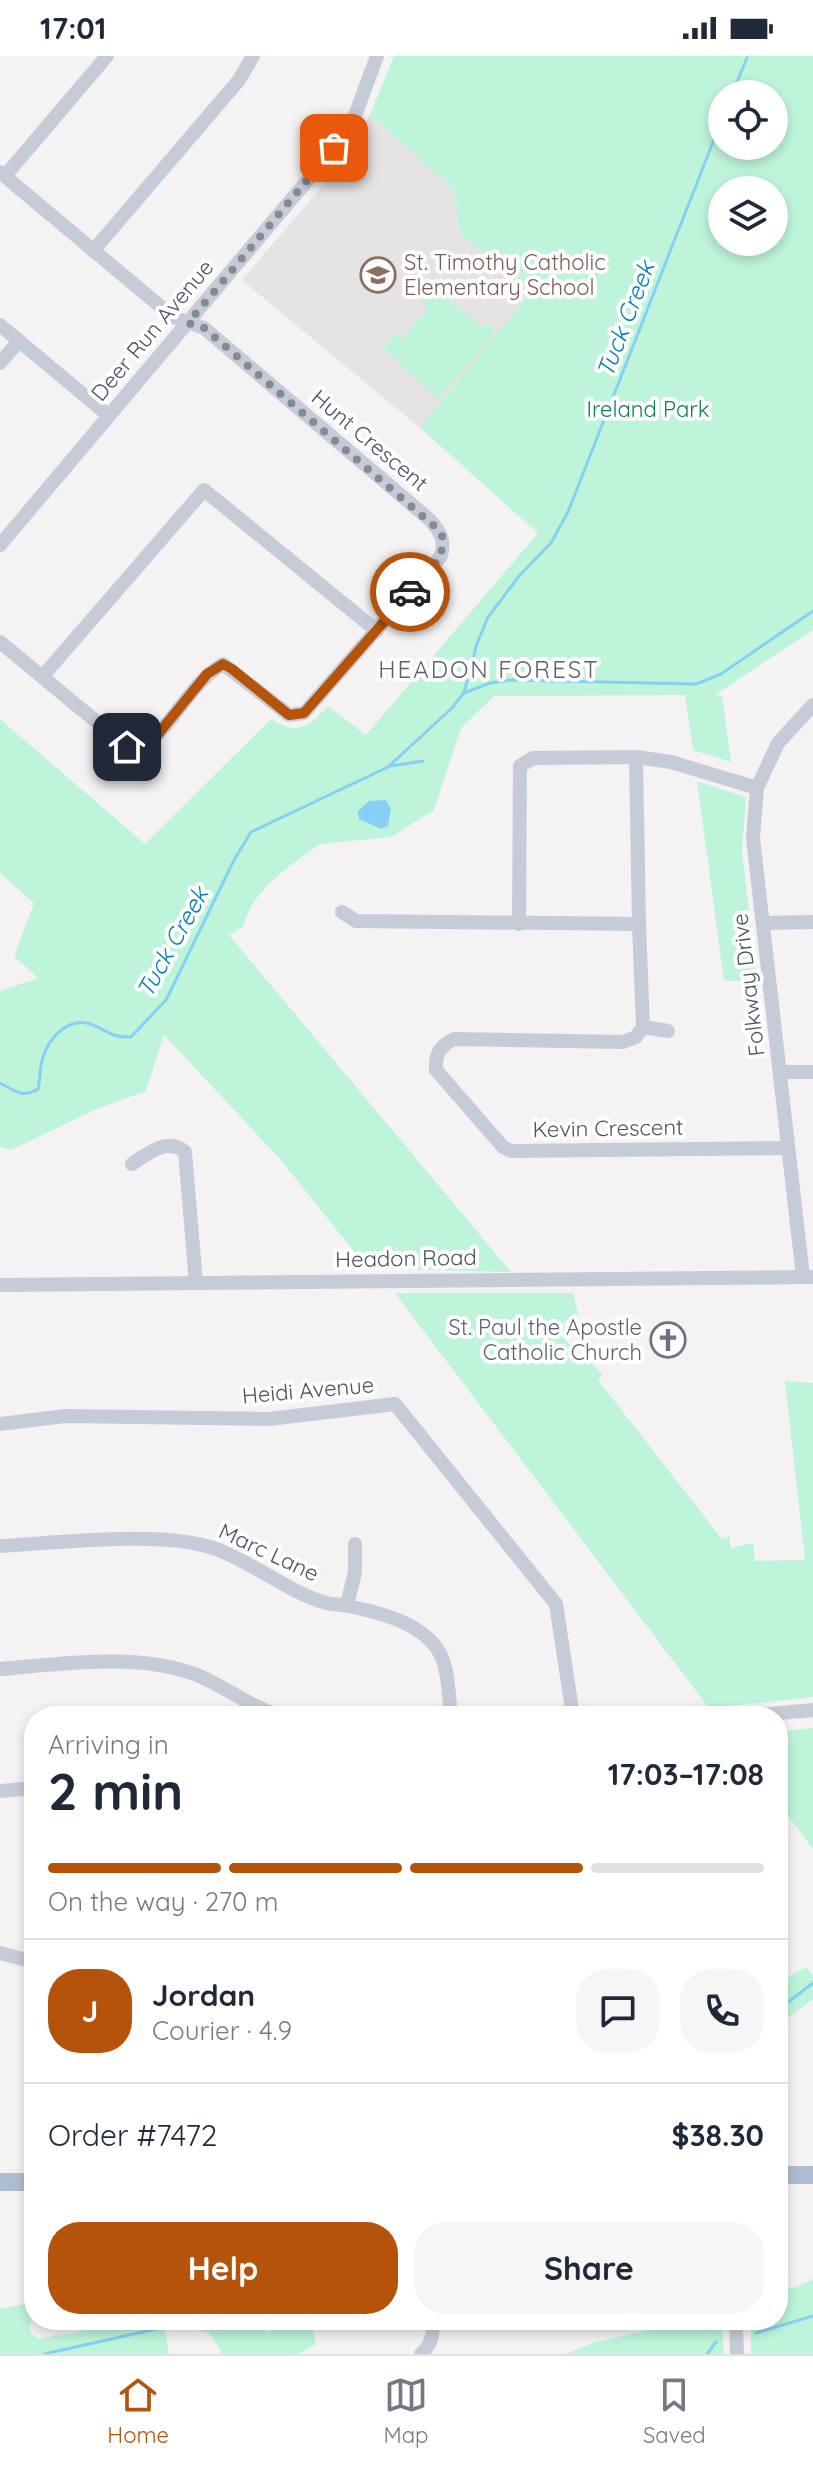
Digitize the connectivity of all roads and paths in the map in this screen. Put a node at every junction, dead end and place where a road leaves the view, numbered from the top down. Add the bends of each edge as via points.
1 (107, 56) edge
2 (253, 56) edge
3 (377, 56) edge
4 (2, 174) edge
5 (93, 251) junction
6 (188, 323) junction
7 (0, 325) edge
8 (19, 341) junction
9 (0, 363) edge
10 (109, 416) junction
11 (0, 545) edge
12 (377, 631) junction
13 (0, 642) edge
14 (42, 677) junction
15 (813, 705) edge
16 (636, 757) junction
17 (757, 788) junction
18 (342, 912) dead end
19 (813, 922) edge
20 (763, 923) junction
21 (519, 924) junction
22 (639, 924) junction
23 (643, 1027) junction
24 (668, 1031) dead end
25 (781, 1072) junction
26 (813, 1072) edge
27 (788, 1148) junction
28 (132, 1164) dead end
29 (808, 1277) edge
30 (196, 1283) junction
31 (0, 1285) edge
32 (0, 1424) edge
33 (355, 1544) dead end
34 (0, 1546) edge
35 (347, 1605) junction
36 (0, 1669) edge
37 (253, 1706) edge
38 (450, 1706) edge
39 (571, 1706) edge
40 (813, 1710) edge
41 (788, 1712) edge
42 (24, 1789) edge
43 (0, 1791) edge
44 (0, 1953) edge
45 (24, 1959) edge
46 (788, 2175) edge
47 (813, 2175) edge
48 (0, 2182) edge
49 (24, 2182) edge
50 (433, 2330) edge
51 (736, 2330) edge
52 (421, 2354) edge
53 (737, 2354) edge

1 - 4 street
2 - 5 street via 239,80
3 - 6 street, Deer Run Avenue via 356,113 328,156
4 - 5 street, Hunt Crescent
5 - 6 street, Hunt Crescent via 173,317
6 - 10 street, Deer Run Avenue
6 - 12 street, Hunt Crescent via 204,328 441,532 441,556
7 - 8 street
8 - 9 street
8 - 10 street
10 - 11 street, Deer Run Avenue
12 - 14 street, Hunt Crescent via 304,713 289,715 223,664 207,674 142,748 127,747
12 - 14 street via 204,490
13 - 14 street, Hunt Crescent
15 - 17 street, Folkway Drive via 778,743
16 - 17 street
16 - 21 street via 533,758 520,766
16 - 22 street
17 - 20 street, Folkway Drive via 753,838
18 - 21 street via 356,921
19 - 20 street
20 - 25 street, Folkway Drive
21 - 22 street
22 - 23 street
23 - 24 street
23 - 27 street, Kevin Crescent via 623,1042 454,1039 443,1044 436,1070 511,1151
25 - 26 street
25 - 27 street, Folkway Drive
27 - 29 street, Folkway Drive
28 - 30 street via 164,1146 185,1152
29 - 30 street, Headon Road
30 - 31 street, Headon Road
32 - 39 street, Heidi Avenue via 65,1416 269,1419 395,1404 556,1604
33 - 35 street
34 - 35 street, Marc Lane via 194,1542 324,1603
35 - 38 street, Marc Lane via 426,1634 445,1665
36 - 37 street via 164,1665 198,1676
40 - 41 street
42 - 43 street
44 - 45 street
46 - 47 main road
48 - 49 main road
50 - 52 street
51 - 53 street

